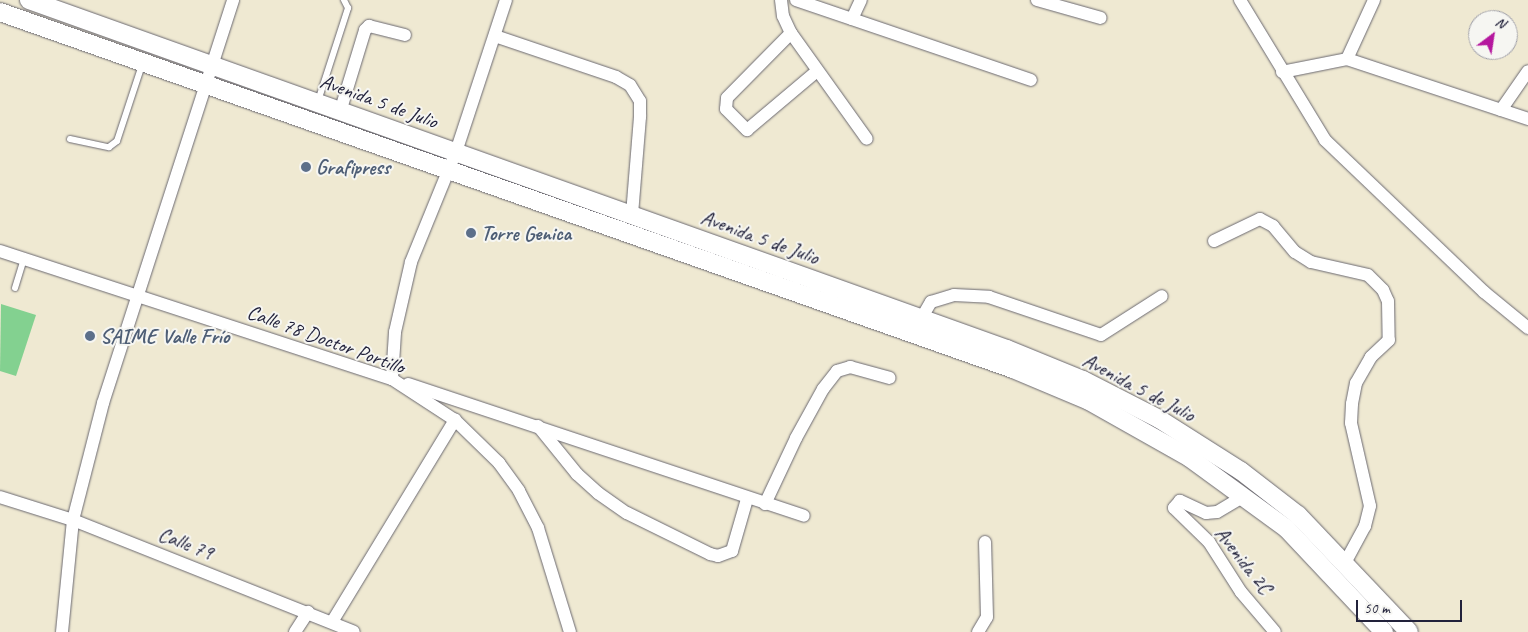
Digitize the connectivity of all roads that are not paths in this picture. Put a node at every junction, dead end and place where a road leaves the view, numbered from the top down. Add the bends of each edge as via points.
1 (29, 0) edge
2 (233, 0) edge
3 (344, 0) edge
4 (506, 0) edge
5 (781, 0) edge
6 (796, 0) edge
7 (861, 0) edge
8 (1037, 0) edge
9 (1240, 0) edge
10 (1374, 0) edge
11 (0, 12) edge
12 (1101, 18) dead end
13 (852, 19) junction
14 (791, 33) junction
15 (405, 35) dead end
16 (495, 36) junction
17 (1347, 59) junction
18 (143, 63) junction
19 (210, 66) junction
20 (817, 71) junction
21 (1528, 71) edge
22 (1282, 72) junction
23 (1031, 80) dead end
24 (204, 86) junction
25 (318, 102) junction
26 (1501, 110) junction
27 (340, 112) junction
28 (1528, 119) edge
29 (70, 139) dead end
30 (867, 139) dead end
31 (456, 152) junction
32 (448, 170) junction
33 (632, 215) junction
34 (1214, 241) dead end
35 (0, 251) edge
36 (24, 259) junction
37 (15, 288) dead end
38 (137, 296) junction
39 (1162, 296) dead end
40 (921, 319) junction
41 (1528, 328) edge
42 (890, 378) dead end
43 (392, 379) junction
44 (455, 420) junction
45 (538, 426) junction
46 (1244, 496) junction
47 (0, 497) edge
48 (747, 499) junction
49 (764, 504) junction
50 (804, 516) dead end
51 (73, 520) junction
52 (985, 542) dead end
53 (1344, 563) junction
54 (308, 612) junction
55 (332, 622) junction
56 (62, 632) edge
57 (295, 632) edge
58 (354, 632) edge
59 (570, 632) edge
60 (978, 632) edge
61 (1275, 632) edge
62 (1384, 632) edge
63 (1409, 632) edge

1 - 19 main road, Avenida 5 de Julio
2 - 19 street
3 - 25 lane via 348,8
4 - 16 street
5 - 14 street via 782,16
6 - 13 street
7 - 13 street
8 - 12 street
9 - 22 street
10 - 17 street
11 - 18 main road, Avenida 5 de Julio
13 - 23 street
14 - 20 street
14 - 20 street via 727,98 726,109 747,130
15 - 27 street via 369,26 365,30
16 - 31 street
16 - 33 street via 616,77 630,85 640,101
17 - 22 street
17 - 26 street
18 - 24 main road, Avenida 5 de Julio
18 - 29 lane via 117,141 110,147
19 - 24 street
19 - 25 main road, Avenida 5 de Julio
20 - 30 street
21 - 26 street
22 - 41 street via 1325,140 1484,292
24 - 32 main road, Avenida 5 de Julio
24 - 38 street
25 - 27 main road, Avenida 5 de Julio
26 - 28 street
27 - 31 main road, Avenida 5 de Julio
31 - 32 street
31 - 33 main road, Avenida 5 de Julio
32 - 43 street via 411,262 395,332
32 - 46 main road, Avenida 5 de Julio via 1013,369 1089,401 1147,432
33 - 40 main road, Avenida 5 de Julio
34 - 53 street via 1260,220 1273,226 1295,252 1311,262 1368,275 1383,290 1388,301 1389,340 1371,358 1356,383 1352,404 1351,423 1370,506 1365,526
35 - 36 street, Calle 78 Doctor Portillo
36 - 37 lane
36 - 38 street, Calle 78 Doctor Portillo
38 - 43 street, Calle 78 Doctor Portillo
38 - 51 street via 103,403
39 - 40 street via 1101,335 988,297 954,294 931,302
40 - 53 main road, Avenida 5 de Julio via 1083,380 1159,419 1255,482 1298,515
42 - 49 street via 850,367 838,371 823,389
43 - 44 street, Calle 78 Doctor Portillo
43 - 45 street
44 - 55 street
44 - 59 street, Calle 78 Doctor Portillo via 499,463 519,491 538,528
45 - 48 street
45 - 48 street via 577,474 598,493 627,513 710,554 718,556 732,551
46 - 61 street, Avenida 2C via 1217,512 1206,513 1180,501 1174,508 1209,542 1240,592
46 - 62 main road, Avenida 5 de Julio via 1286,528
47 - 51 street, Calle 79
48 - 49 street
49 - 50 street
51 - 54 street, Calle 79
51 - 56 street
52 - 60 street via 987,617
53 - 63 main road, Avenida 5 de Julio
54 - 55 street, Calle 79
54 - 57 street
55 - 58 street, Calle 79

